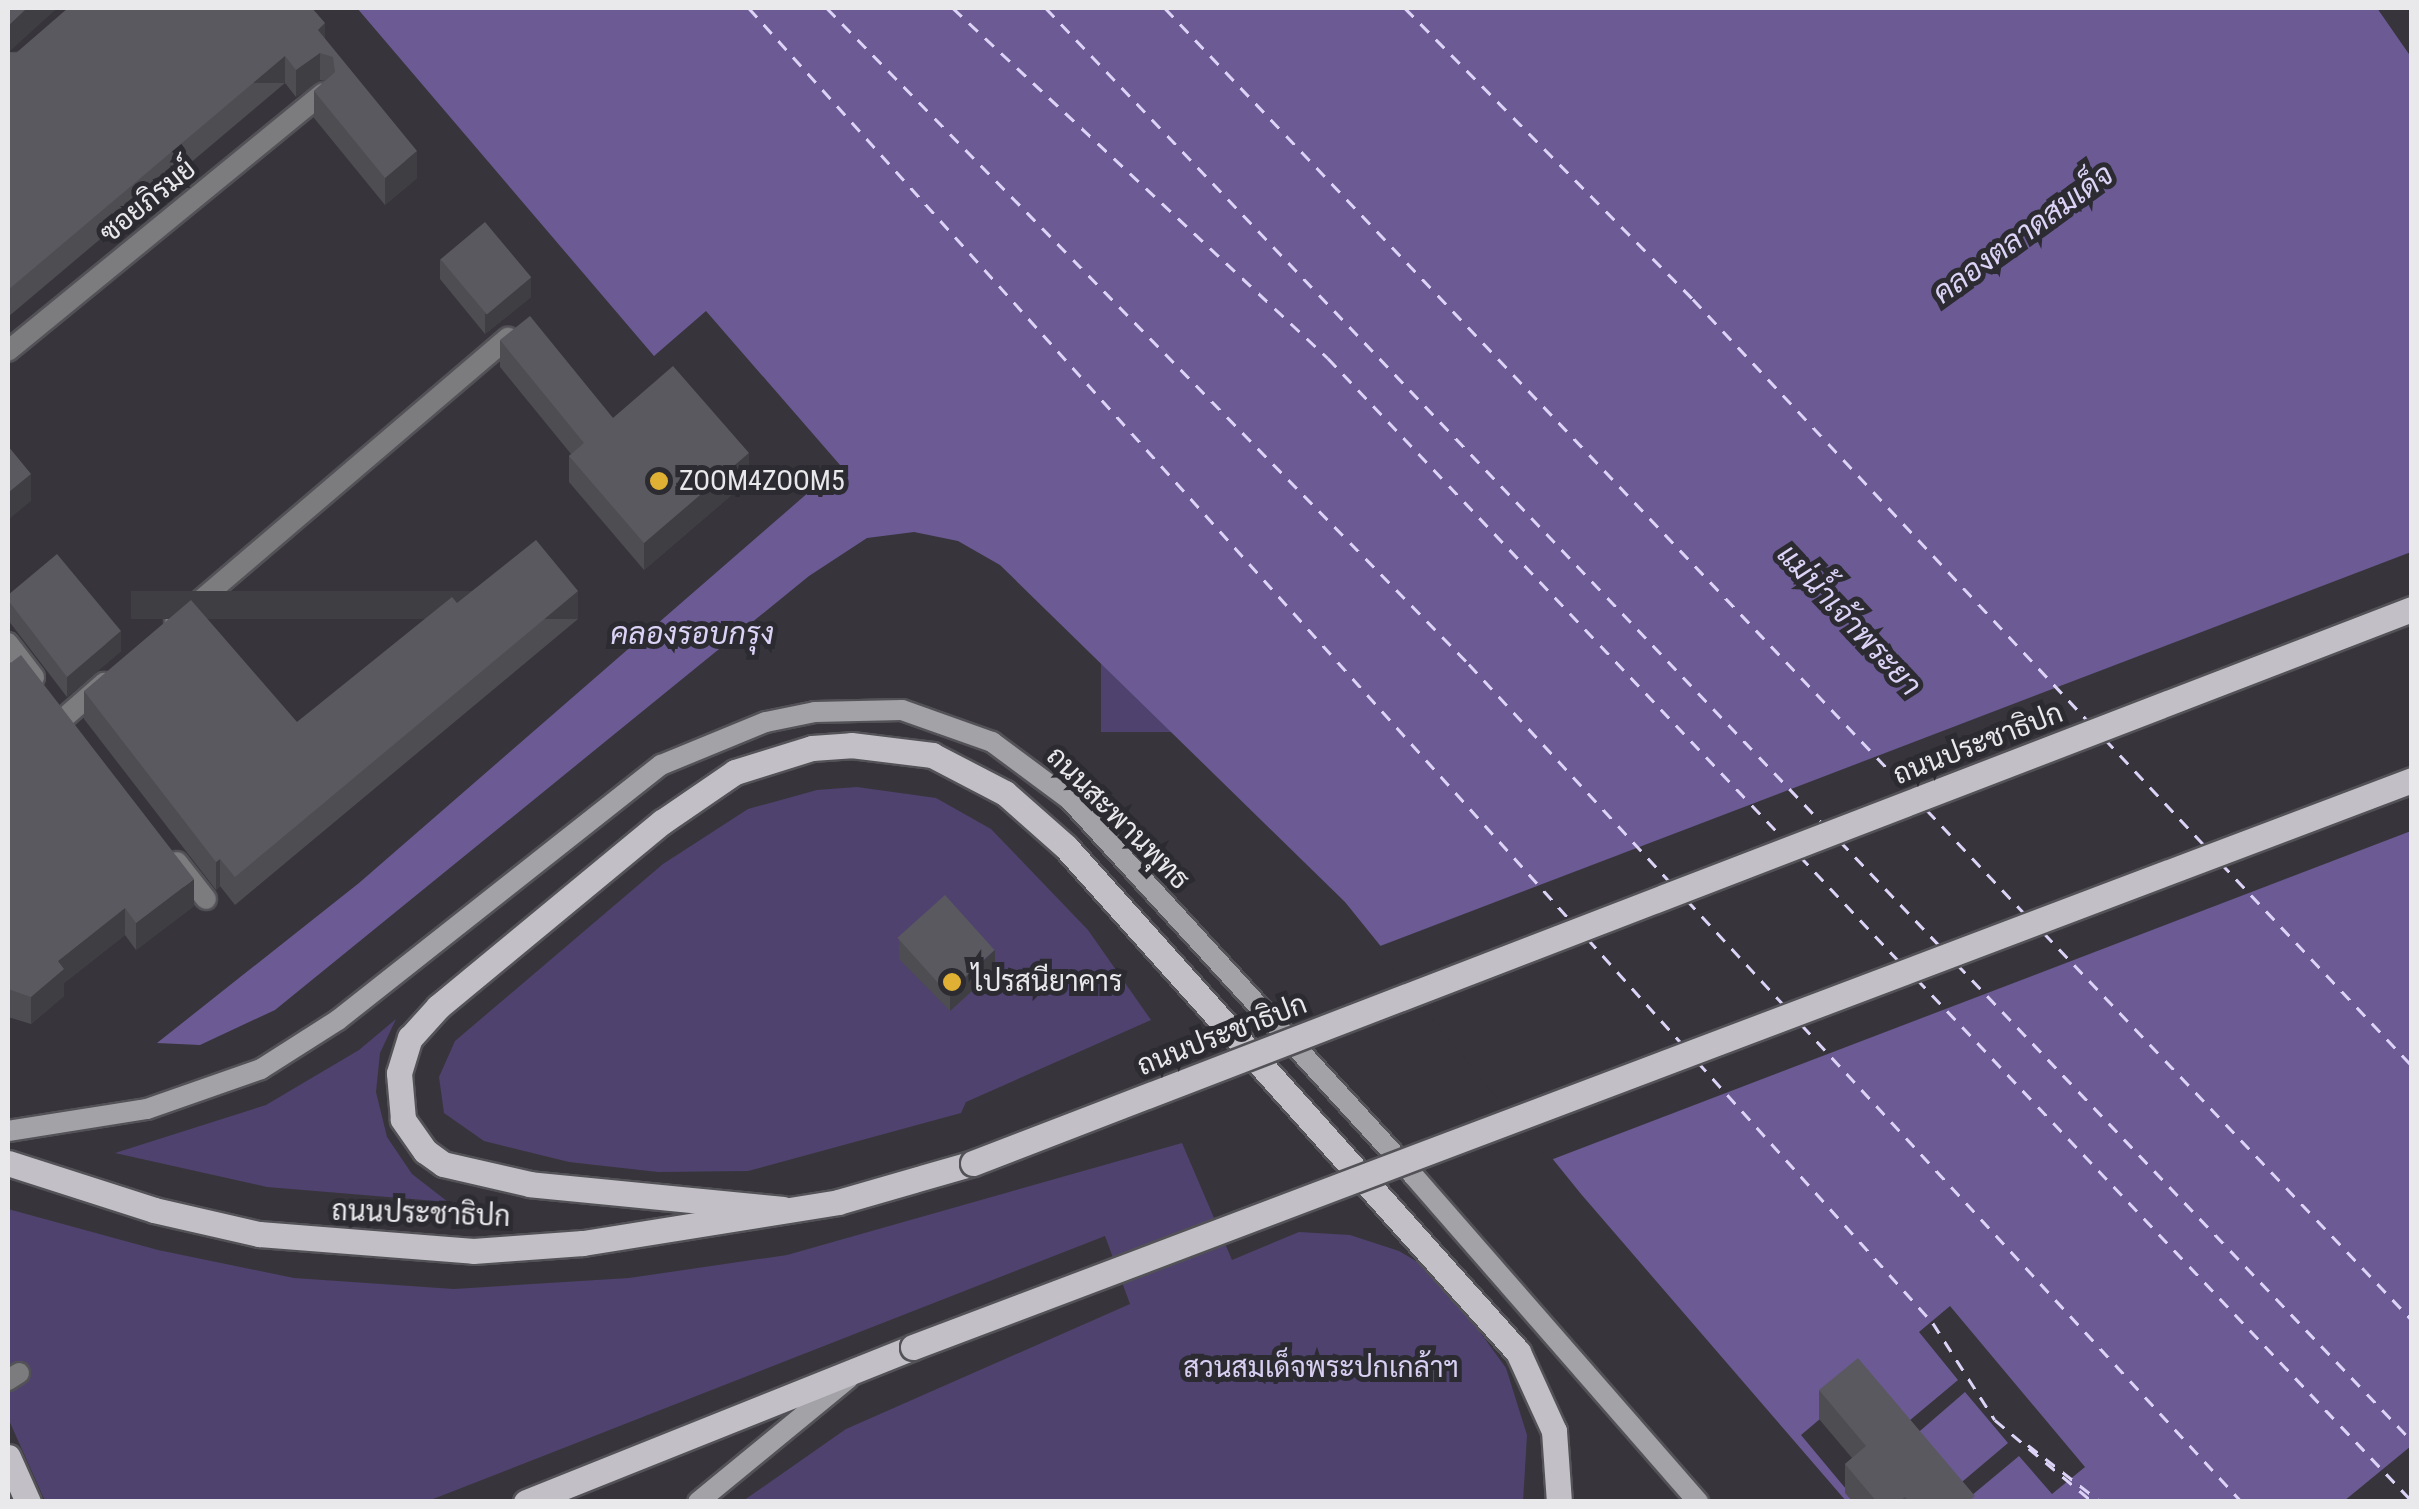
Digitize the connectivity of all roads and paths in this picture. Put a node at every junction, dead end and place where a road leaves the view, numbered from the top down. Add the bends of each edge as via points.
1 (323, 93) edge
2 (508, 338) edge
3 (8, 351) edge
4 (2412, 610) edge
5 (153, 641) edge
6 (8, 643) edge
7 (124, 666) edge
8 (2412, 780) edge
9 (158, 838) edge
10 (206, 899) dead end
11 (8, 1131) edge
12 (8, 1164) edge
13 (783, 1209) junction
14 (863, 1367) junction
15 (8, 1457) edge
16 (28, 1502) edge
17 (526, 1502) edge
18 (698, 1502) edge
19 (1559, 1502) edge
20 (1698, 1502) edge

1 - 3 street, ซอยภิรมย์
2 - 5 street
4 - 13 main road, ถนนประชาธิปก, bridge via 972,1163 838,1202
6 - 7 street via 70,724
8 - 14 main road, bridge
9 - 10 street
11 - 20 street, ถนนสะพานพุทธ via 147,1109 260,1069 338,1020 661,765 766,722 815,712 902,710 992,742 1070,800 1440,1204
12 - 13 main road, ถนนประชาธิปก via 242,1230 361,1245 473,1251 583,1243
13 - 19 main road via 530,1184 444,1164 424,1151 403,1119 399,1073 410,1038 438,1007 662,822 735,772 832,746 932,756 1005,793 1066,847 1518,1352 1554,1431
14 - 17 main road
14 - 18 street
15 - 16 main road

